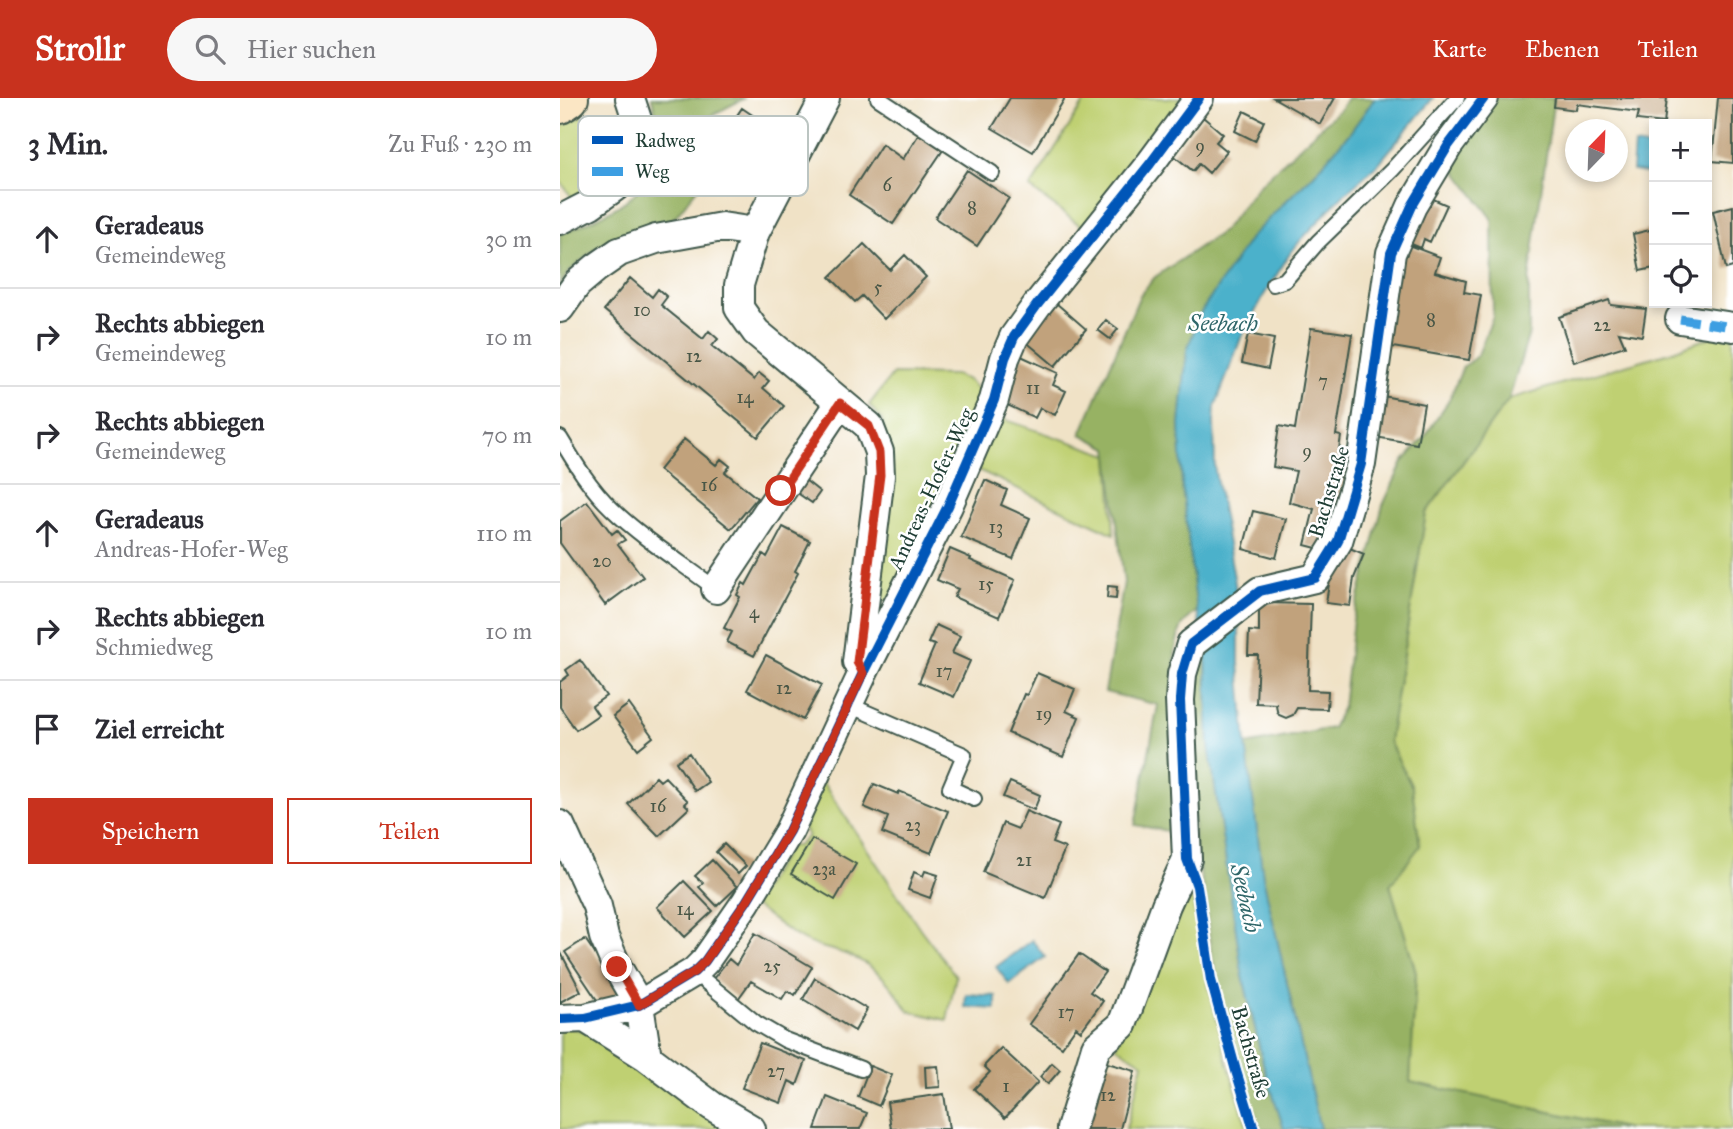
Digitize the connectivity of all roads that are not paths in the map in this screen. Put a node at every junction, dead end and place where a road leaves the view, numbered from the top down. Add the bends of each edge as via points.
1 (569, 98) edge
2 (630, 98) edge
3 (825, 98) edge
4 (877, 98) edge
5 (1199, 98) edge
6 (1457, 98) edge
7 (1484, 98) edge
8 (560, 104) edge
9 (636, 116) edge
10 (808, 131) edge
11 (992, 173) dead end
12 (602, 196) edge
13 (774, 196) edge
14 (560, 220) edge
15 (755, 232) junction
16 (1273, 284) dead end
17 (560, 308) edge
18 (1680, 319) dead end
19 (1733, 327) edge
20 (840, 403) junction
21 (560, 438) edge
22 (716, 589) joint
23 (863, 673) junction
24 (849, 705) junction
25 (974, 799) dead end
26 (560, 825) edge
27 (694, 972) junction
28 (639, 1005) junction
29 (572, 1019) edge
30 (647, 1057) junction
31 (861, 1069) dead end
32 (751, 1129) edge
33 (1071, 1129) edge

1 - 8 street
2 - 9 street
3 - 10 street
4 - 11 lane
5 - 23 street, Andreas-Hofer-Weg via 1014,337 948,506
6 - 16 lane via 1285,281
7 - 33 street, Bachstraße via 1448,146 1412,206 1391,253 1361,464 1338,541 1315,578 1260,591 1191,644 1180,700 1187,859 1122,1025 1096,1047
12 - 14 street
13 - 15 street
15 - 17 street via 722,227 656,239 620,252 577,284
15 - 20 street via 739,285 739,308 756,332
18 - 19 street
20 - 22 street
20 - 23 street via 869,426 879,452 857,662
21 - 22 lane via 610,508
23 - 24 street, Andreas-Hofer-Weg
24 - 25 lane via 964,755 950,788
24 - 27 street, Andreas-Hofer-Weg via 789,831 746,902
26 - 28 street via 597,905 617,967
27 - 28 street, Andreas-Hofer-Weg
27 - 31 lane via 785,1041
28 - 29 street, Andreas-Hofer-Weg
28 - 30 street
29 - 30 street
30 - 32 street

